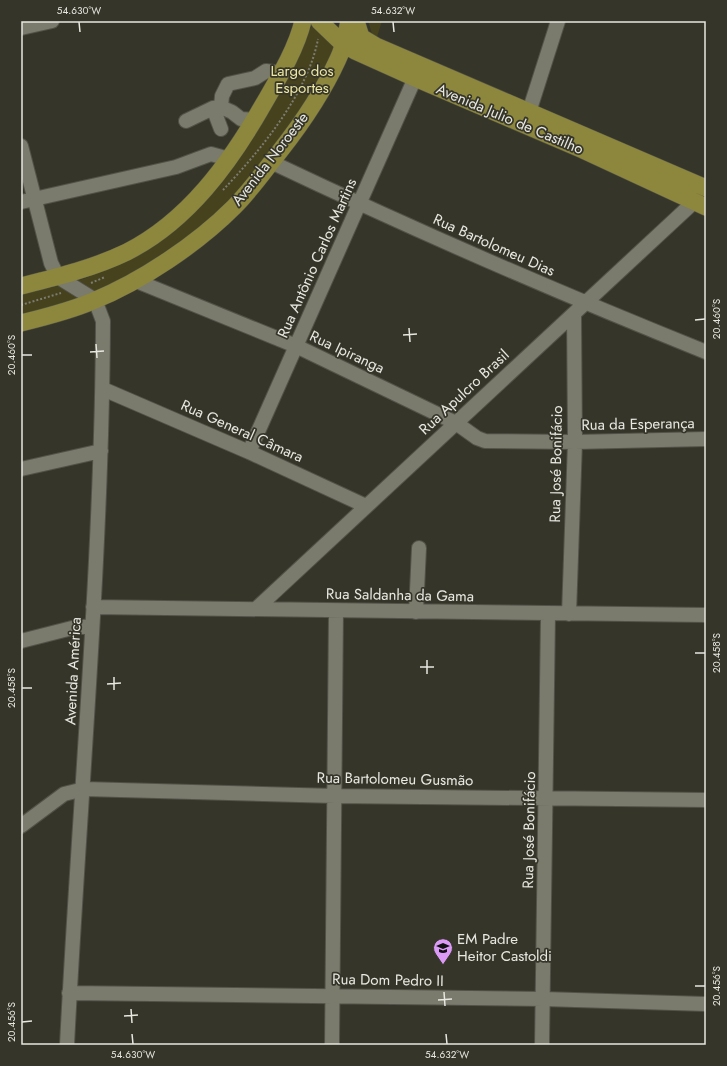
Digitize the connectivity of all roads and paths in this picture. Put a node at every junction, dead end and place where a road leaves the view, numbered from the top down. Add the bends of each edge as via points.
1 (52, 21) edge
2 (304, 21) edge
3 (319, 21) edge
4 (349, 21) edge
5 (356, 21) edge
6 (558, 21) edge
7 (21, 28) edge
8 (343, 44) junction
9 (280, 73) junction
10 (415, 78) junction
11 (217, 107) junction
12 (529, 112) junction
13 (255, 120) junction
14 (186, 121) dead end
15 (222, 129) dead end
16 (21, 146) edge
17 (229, 159) junction
18 (271, 162) junction
19 (706, 188) edge
20 (27, 201) edge
21 (359, 204) junction
22 (700, 204) edge
23 (134, 280) junction
24 (60, 285) junction
25 (21, 286) edge
26 (95, 300) junction
27 (585, 304) junction
28 (21, 305) edge
29 (574, 314) junction
30 (21, 323) edge
31 (296, 346) junction
32 (706, 352) edge
33 (103, 389) junction
34 (456, 422) junction
35 (706, 439) edge
36 (575, 442) junction
37 (101, 451) junction
38 (249, 452) junction
39 (21, 469) edge
40 (366, 506) junction
41 (419, 548) dead end
42 (93, 608) junction
43 (257, 608) junction
44 (336, 611) junction
45 (416, 612) junction
46 (570, 614) junction
47 (548, 615) junction
48 (706, 615) edge
49 (92, 626) junction
50 (21, 641) edge
51 (84, 789) junction
52 (335, 796) junction
53 (546, 798) junction
54 (706, 800) edge
55 (21, 826) edge
56 (69, 993) junction
57 (333, 996) junction
58 (543, 999) junction
59 (706, 1004) edge
60 (67, 1045) edge
61 (332, 1045) edge
62 (542, 1045) edge

1 - 7 street
2 - 9 main road
3 - 8 main road, Avenida Julio de Castilho
4 - 8 main road, Avenida Noroeste
5 - 12 main road, Avenida Julio de Castilho via 361,37 376,46
6 - 12 street
8 - 10 main road, Avenida Julio de Castilho
8 - 18 main road, Avenida Noroeste via 339,58 320,92 294,133
9 - 11 street via 266,71 255,78 228,84
9 - 13 main road
10 - 21 street, Rua Antônio Carlos Martins
10 - 22 main road, Avenida Julio de Castilho via 583,150
11 - 13 street via 232,112 241,119
11 - 14 street
11 - 15 street
12 - 19 main road, Avenida Julio de Castilho
13 - 17 main road
16 - 20 street
17 - 20 street via 211,154 176,167
17 - 24 main road via 171,223 128,251
18 - 21 street, Rua Bartolomeu Dias
18 - 23 main road, Avenida Noroeste via 234,207 196,241
20 - 24 street
21 - 27 street, Rua Bartolomeu Dias
21 - 31 street, Rua Antônio Carlos Martins
22 - 27 street, Rua Apulcro Brasil
23 - 26 main road, Avenida Noroeste
23 - 31 street, Rua Ipiranga
24 - 25 main road
24 - 26 street
24 - 28 path
26 - 30 main road, Avenida Noroeste
26 - 33 street, Avenida América via 103,321
27 - 29 street, Rua Apulcro Brasil
27 - 32 street, Rua Bartolomeu Dias
29 - 34 street, Rua Apulcro Brasil
29 - 36 street, Rua José Bonifácio
31 - 34 street, Rua Ipiranga
31 - 38 street, Rua Antônio Carlos Martins
33 - 37 street, Avenida América
33 - 38 street, Rua General Câmara
34 - 36 street, Rua da Esperança via 485,441
34 - 40 street, Rua Apulcro Brasil
35 - 36 street, Rua da Esperança
36 - 46 street, Rua José Bonifácio
37 - 39 street
37 - 42 street, Avenida América
38 - 40 street, Rua General Câmara
40 - 43 street, Rua Apulcro Brasil
41 - 45 street
42 - 43 street, Rua Saldanha da Gama
42 - 49 street, Avenida América
43 - 44 street, Rua Saldanha da Gama
44 - 45 street, Rua Saldanha da Gama
44 - 52 street
45 - 47 street, Rua Saldanha da Gama
46 - 47 street, Rua Saldanha da Gama
46 - 48 street, Rua Saldanha da Gama
47 - 53 street, Rua José Bonifácio
49 - 50 street via 72,628
49 - 51 street, Avenida América
51 - 52 street, Rua Bartolomeu Gusmão
51 - 55 street, Rua Bartolomeu Gusmão via 64,794
51 - 56 street, Avenida América
52 - 53 street, Rua Bartolomeu Gusmão
52 - 57 street
53 - 54 street, Rua Bartolomeu Gusmão
53 - 58 street, Rua José Bonifácio
56 - 57 street, Rua Dom Pedro II
56 - 60 street, Avenida América
57 - 58 street, Rua Dom Pedro II
57 - 61 street
58 - 59 street, Rua Dom Pedro II
58 - 62 street, Rua José Bonifácio

